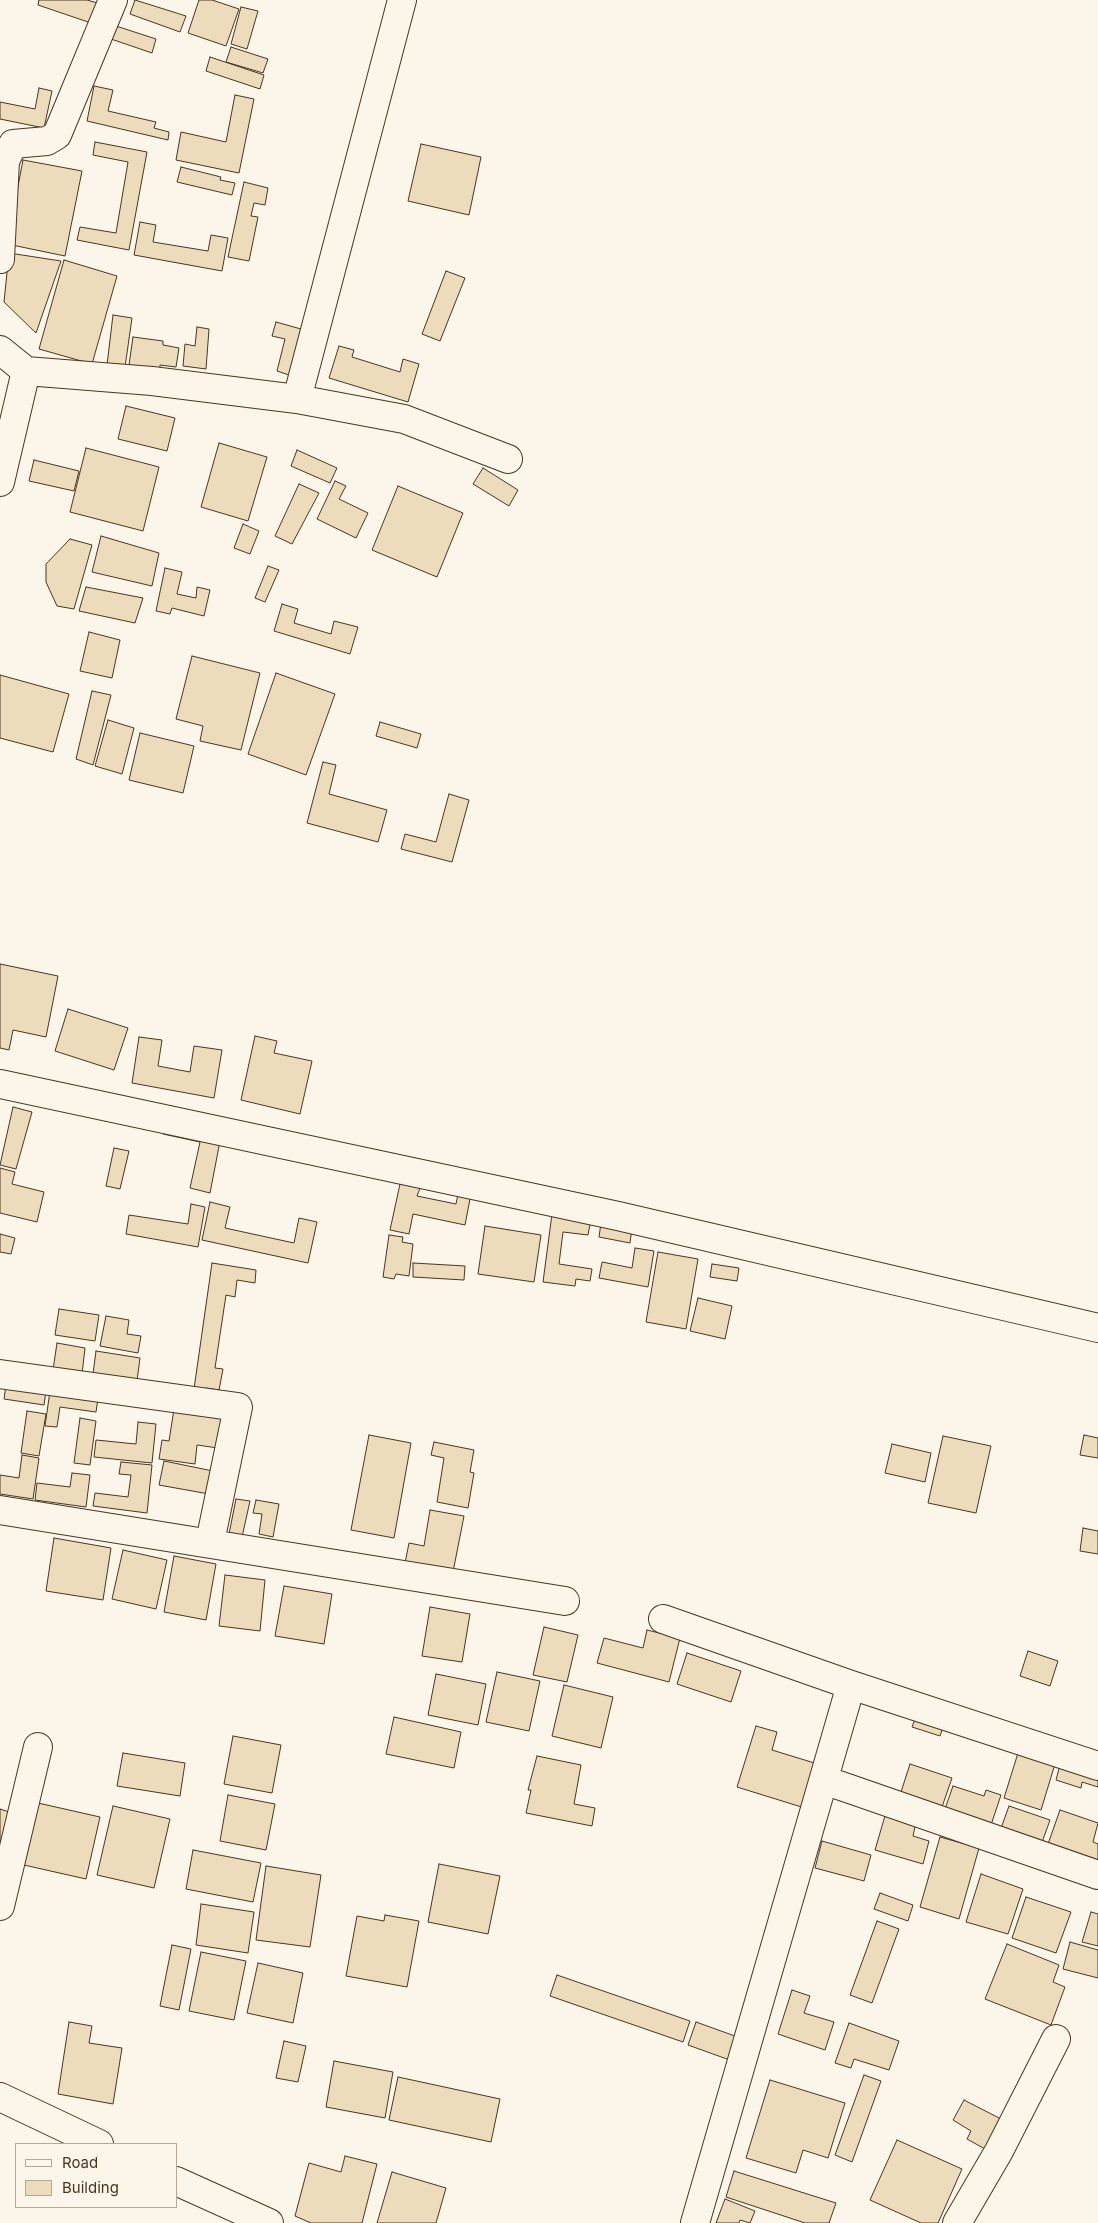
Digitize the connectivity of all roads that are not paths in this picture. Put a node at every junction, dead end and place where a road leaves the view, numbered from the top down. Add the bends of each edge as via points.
1 (113, 0) edge
2 (402, 0) edge
3 (2, 159) edge
4 (0, 259) edge
5 (0, 350) edge
6 (26, 372) junction
7 (297, 399) junction
8 (508, 459) dead end
9 (0, 482) edge
10 (0, 1084) edge
11 (1098, 1328) edge
12 (0, 1374) edge
13 (0, 1510) edge
14 (210, 1542) junction
15 (565, 1601) dead end
16 (663, 1619) dead end
17 (851, 1685) junction
18 (38, 1747) dead end
19 (1098, 1766) edge
20 (824, 1780) junction
21 (1098, 1875) edge
22 (0, 1906) edge
23 (1056, 2039) dead end
24 (0, 2097) edge
25 (97, 2143) edge
26 (178, 2182) edge
27 (268, 2223) edge
28 (695, 2223) edge
29 (957, 2223) edge

1 - 3 street via 57,135 46,141 14,144
2 - 7 street
3 - 4 street
5 - 6 street
6 - 7 street via 152,381
6 - 9 street
7 - 8 street via 404,418
10 - 11 street via 618,1216
12 - 14 street via 238,1407
13 - 14 street
14 - 15 street
16 - 17 street
17 - 19 street
17 - 20 street
18 - 22 street
20 - 21 street
20 - 28 street
23 - 29 street via 999,2151
24 - 25 street
26 - 27 street

